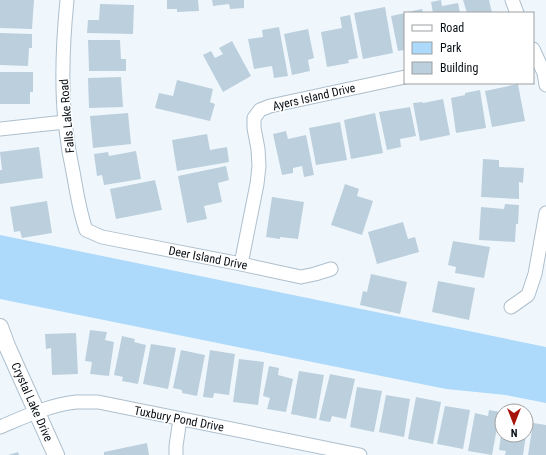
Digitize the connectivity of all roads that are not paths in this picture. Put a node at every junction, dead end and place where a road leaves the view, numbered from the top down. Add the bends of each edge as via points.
1 (67, 0) edge
2 (512, 0) edge
3 (517, 12) edge
4 (534, 51) edge
5 (404, 77) edge
6 (546, 85) edge
7 (65, 122) junction
8 (0, 129) edge
9 (546, 213) edge
10 (86, 230) joint
11 (241, 264) junction
12 (331, 269) dead end
13 (511, 307) dead end
14 (0, 327) edge
15 (36, 412) junction
16 (180, 419) junction
17 (0, 427) edge
18 (56, 455) edge
19 (176, 455) edge
20 (360, 455) edge

1 - 7 street, Falls Lake Road via 63,84
2 - 3 street
4 - 6 street via 544,73
5 - 11 street, Ayers Island Drive via 260,110 254,118 259,166 257,184
7 - 8 street
7 - 10 street, Falls Lake Road via 81,217
9 - 13 street via 535,274 528,295
10 - 11 street, Deer Island Drive via 102,237
11 - 12 street, Deer Island Drive via 301,277
14 - 15 street, Crystal Lake Drive
15 - 16 street, Tuxbury Pond Drive via 76,402 98,402
15 - 17 street, Tuxbury Pond Drive
15 - 18 street, Crystal Lake Drive
16 - 19 street
16 - 20 street, Tuxbury Pond Drive

